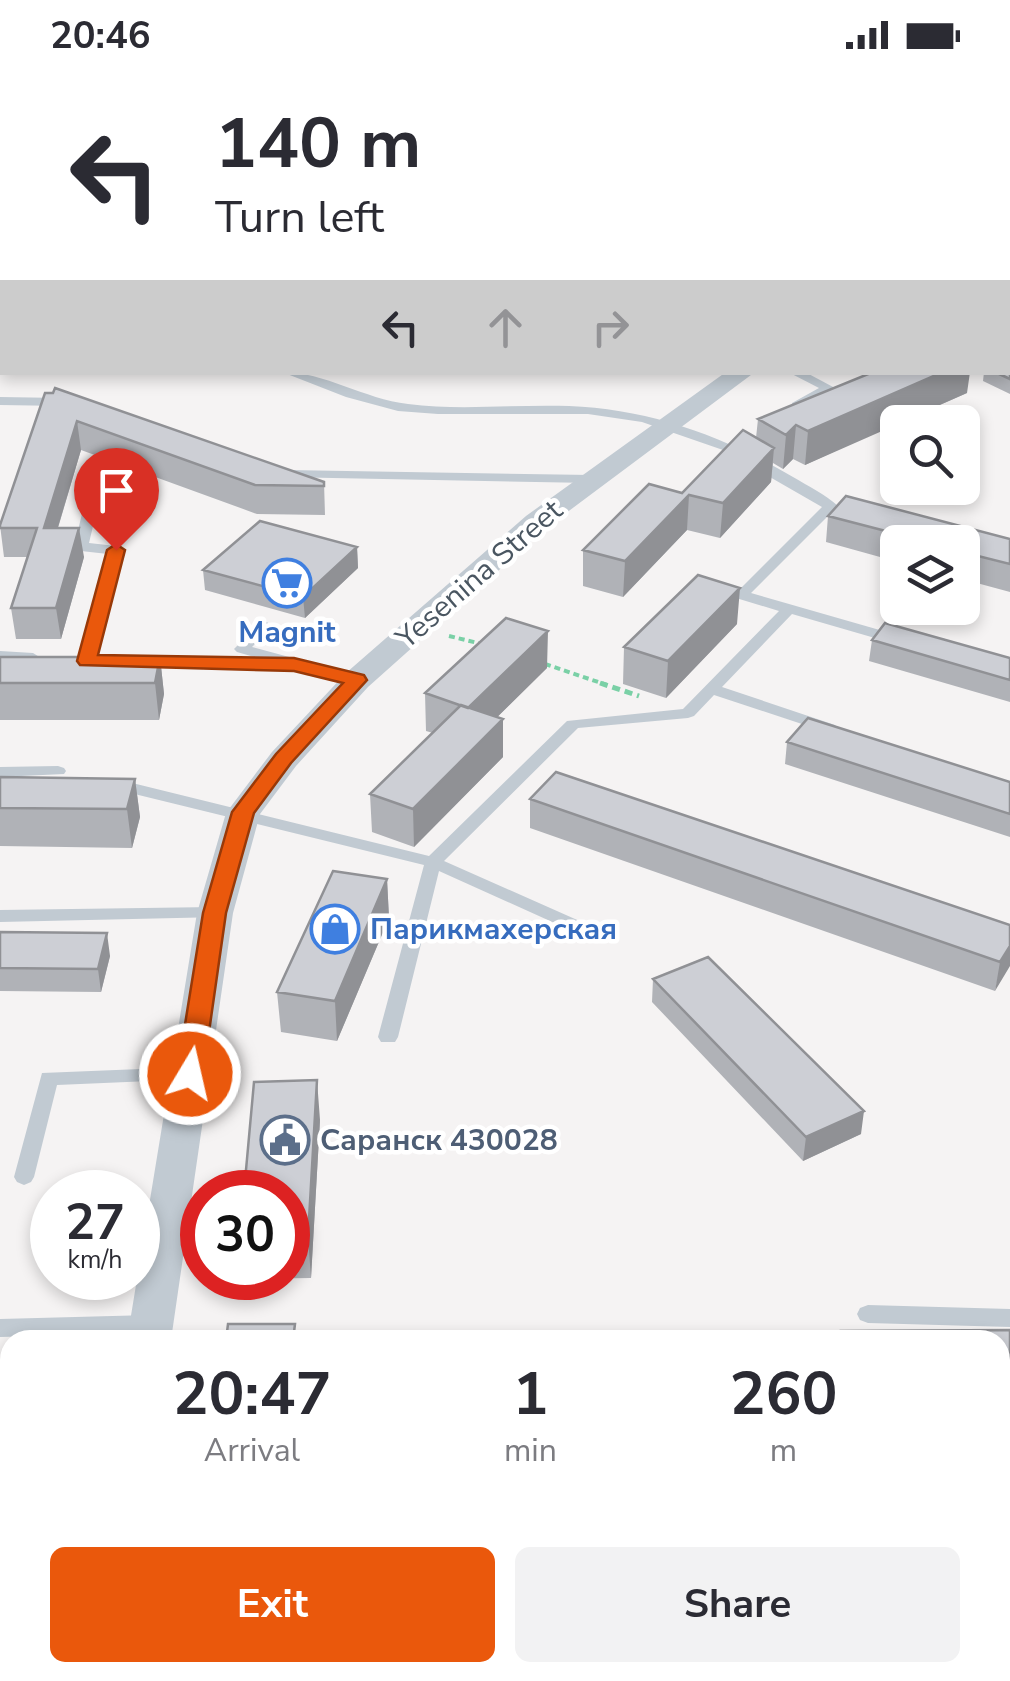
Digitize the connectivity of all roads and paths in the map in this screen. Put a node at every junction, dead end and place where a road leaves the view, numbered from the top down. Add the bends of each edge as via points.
1 (298, 375) edge
2 (739, 375) edge
3 (801, 375) edge
4 (0, 401) edge
5 (79, 402) edge
6 (778, 418) edge
7 (667, 424) junction
8 (744, 437) edge
9 (727, 447) junction
10 (274, 469) edge
11 (591, 479) junction
12 (93, 497) dead end
13 (790, 608) junction
14 (265, 626) dead end
15 (417, 628) junction
16 (490, 645) edge
17 (918, 646) edge
18 (0, 656) edge
19 (69, 660) junction
20 (106, 661) edge
21 (124, 662) edge
22 (294, 664) junction
23 (544, 664) edge
24 (357, 680) junction
25 (711, 689) junction
26 (688, 713) junction
27 (842, 732) edge
28 (58, 771) dead end
29 (526, 771) junction
30 (0, 772) edge
31 (544, 777) dead end
32 (116, 784) edge
33 (243, 812) junction
34 (434, 862) junction
35 (215, 913) junction
36 (0, 916) edge
37 (586, 931) dead end
38 (388, 1037) dead end
39 (190, 1074) junction
40 (24, 1178) dead end
41 (868, 1314) dead end
42 (1010, 1318) edge
43 (0, 1328) edge
44 (75, 1330) edge
45 (150, 1330) edge

1 - 7 lane via 410,409 612,412
2 - 7 street, Yesenina Street
3 - 6 lane via 829,388
4 - 5 lane
7 - 9 lane
7 - 11 street, Yesenina Street
8 - 9 lane
9 - 13 lane via 839,507 741,595
10 - 11 lane via 292,476
11 - 15 street, Yesenina Street
12 - 19 lane via 81,547 116,550
13 - 17 lane
13 - 25 lane
14 - 22 lane via 242,649
15 - 16 path
15 - 24 street, Yesenina Street
18 - 19 lane
19 - 20 lane
21 - 22 lane
22 - 24 lane
23 - 26 path
24 - 33 street, Yesenina Street
25 - 26 lane
25 - 27 lane
26 - 29 lane via 573,724
28 - 30 lane
29 - 31 lane
29 - 34 lane
32 - 33 lane
33 - 34 lane
33 - 35 street, Yesenina Street
34 - 37 lane
34 - 38 lane
35 - 36 lane
35 - 39 street, Yesenina Street
39 - 40 lane via 48,1078
39 - 45 street, Yesenina Street
41 - 42 lane
43 - 44 lane

